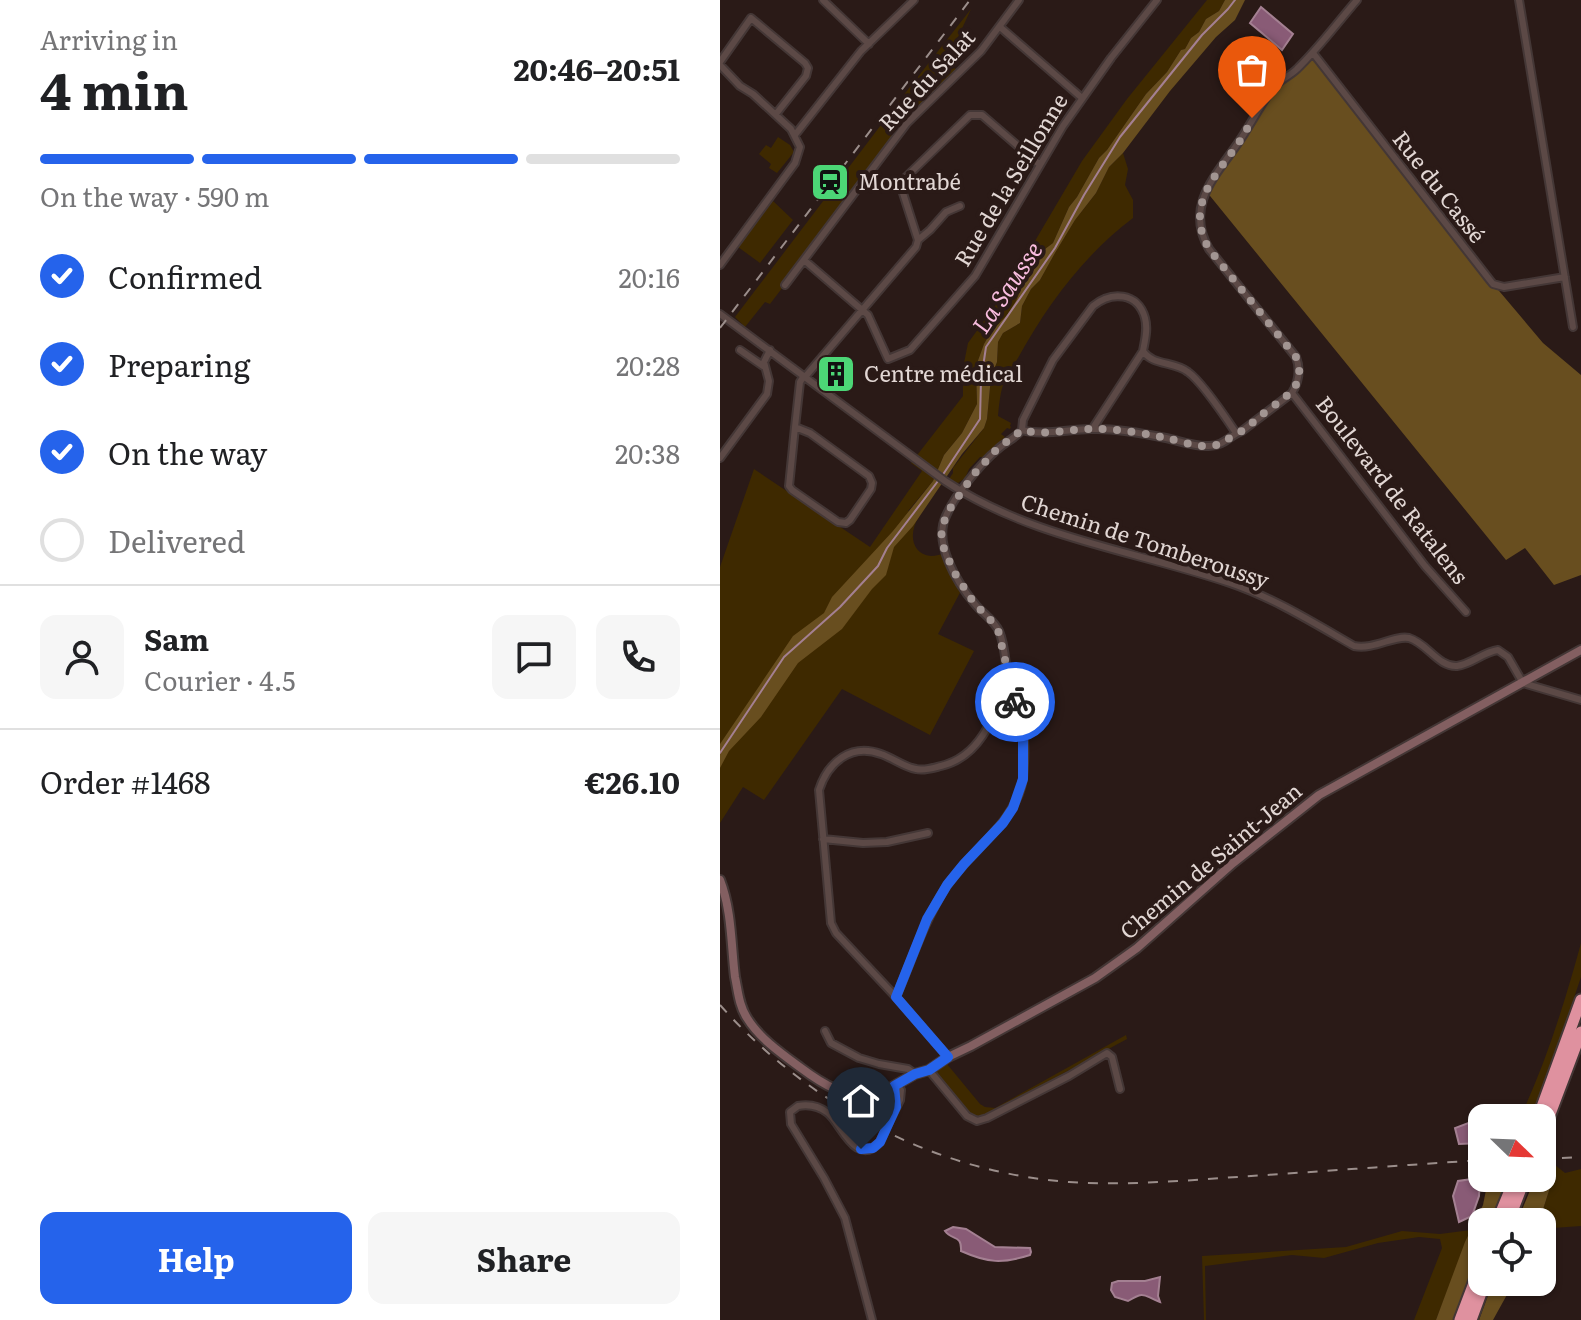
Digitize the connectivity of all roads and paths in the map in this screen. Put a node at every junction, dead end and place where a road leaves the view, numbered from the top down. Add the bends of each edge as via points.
1 (823, 0) edge
2 (914, 0) edge
3 (1019, 0) edge
4 (1157, 0) edge
5 (1357, 0) edge
6 (1519, 0) edge
7 (1000, 27) junction
8 (869, 44) junction
9 (1313, 53) junction
10 (720, 64) edge
11 (1082, 98) junction
12 (776, 114) junction
13 (795, 135) junction
14 (1040, 165) junction
15 (960, 206) dead end
16 (918, 240) junction
17 (804, 260) junction
18 (720, 265) edge
19 (1565, 277) junction
20 (785, 285) dead end
21 (862, 310) junction
22 (720, 314) edge
23 (1573, 327) dead end
24 (740, 350) dead end
25 (770, 350) junction
26 (1143, 351) junction
27 (764, 366) junction
28 (806, 377) junction
29 (1292, 393) junction
30 (795, 427) junction
31 (1093, 428) junction
32 (1022, 430) junction
33 (1236, 433) junction
34 (720, 458) edge
35 (961, 492) junction
36 (1466, 612) dead end
37 (1581, 650) edge
38 (1523, 683) junction
39 (1009, 684) junction
40 (1581, 700) edge
41 (928, 833) dead end
42 (823, 839) junction
43 (720, 880) edge
44 (896, 997) junction
45 (1581, 1000) edge
46 (825, 1031) dead end
47 (1581, 1032) edge
48 (948, 1057) junction
49 (929, 1070) junction
50 (912, 1076) junction
51 (896, 1088) junction
52 (1120, 1089) dead end
53 (1543, 1104) edge
54 (1554, 1104) edge
55 (1469, 1296) edge
56 (1480, 1296) edge
57 (872, 1320) edge
58 (1460, 1320) edge
59 (1471, 1320) edge

1 - 8 street
2 - 8 street
3 - 7 street, Rue du Salat
4 - 11 street, Rue de la Seillonne
5 - 9 street, Boulevard de Ratalens
6 - 19 street
7 - 11 street
7 - 17 street, Rue du Salat via 907,123
8 - 13 street
9 - 19 street, Rue du Cassé via 1493,284 1504,287
9 - 29 street, Boulevard de Ratalens via 1275,84 1213,177 1200,211 1209,249 1296,357 1298,381
10 - 12 street
10 - 12 street via 751,18 805,63 806,76
11 - 14 street, Rue de la Seillonne
12 - 13 street
13 - 18 street via 800,147 795,163
14 - 16 street via 982,115 970,115 902,183
14 - 21 street, Rue de la Seillonne via 975,276 910,350 888,359
15 - 16 street via 946,212
16 - 21 street
17 - 20 street, Rue du Salat
17 - 21 street
19 - 23 street
21 - 28 street
22 - 25 street
24 - 27 street
25 - 27 street
25 - 28 street
26 - 31 street
26 - 32 street via 1146,323 1138,303 1124,296 1100,300 1053,360
26 - 33 street via 1151,360 1190,373
27 - 34 street via 767,394
28 - 30 street
28 - 35 street
29 - 33 street
29 - 36 street, Boulevard de Ratalens
30 - 30 street via 789,486 846,523 871,489 869,476
31 - 32 street
31 - 33 street via 1210,446
32 - 35 street via 986,460
35 - 38 street, Chemin de Tomberoussy via 1045,530 1261,595 1354,646 1410,639 1458,666 1498,650
35 - 39 street via 943,523 944,549 974,603 998,630
37 - 38 street, Chemin de Saint-Jean
38 - 40 street
38 - 48 street, Chemin de Saint-Jean via 1319,795 1095,978
39 - 42 street via 986,732 953,763 916,769 860,751 832,765 819,790
39 - 44 street via 1023,733 1018,795 1003,823 947,885 927,919
41 - 42 street via 887,842
42 - 44 street via 831,923
43 - 51 street via 746,1017 790,1060 845,1094 884,1096
44 - 48 street
45 - 53 highway
46 - 50 street via 831,1043 859,1058 908,1069
47 - 54 highway
48 - 49 street, Chemin de Saint-Jean
49 - 50 street, Chemin de Saint-Jean
49 - 52 street via 977,1121 1107,1053
50 - 51 street
51 - 57 street, bridge via 896,1107 880,1142 869,1149 855,1147 830,1115 815,1106 798,1106 789,1115 845,1218
55 - 58 highway
56 - 59 highway

